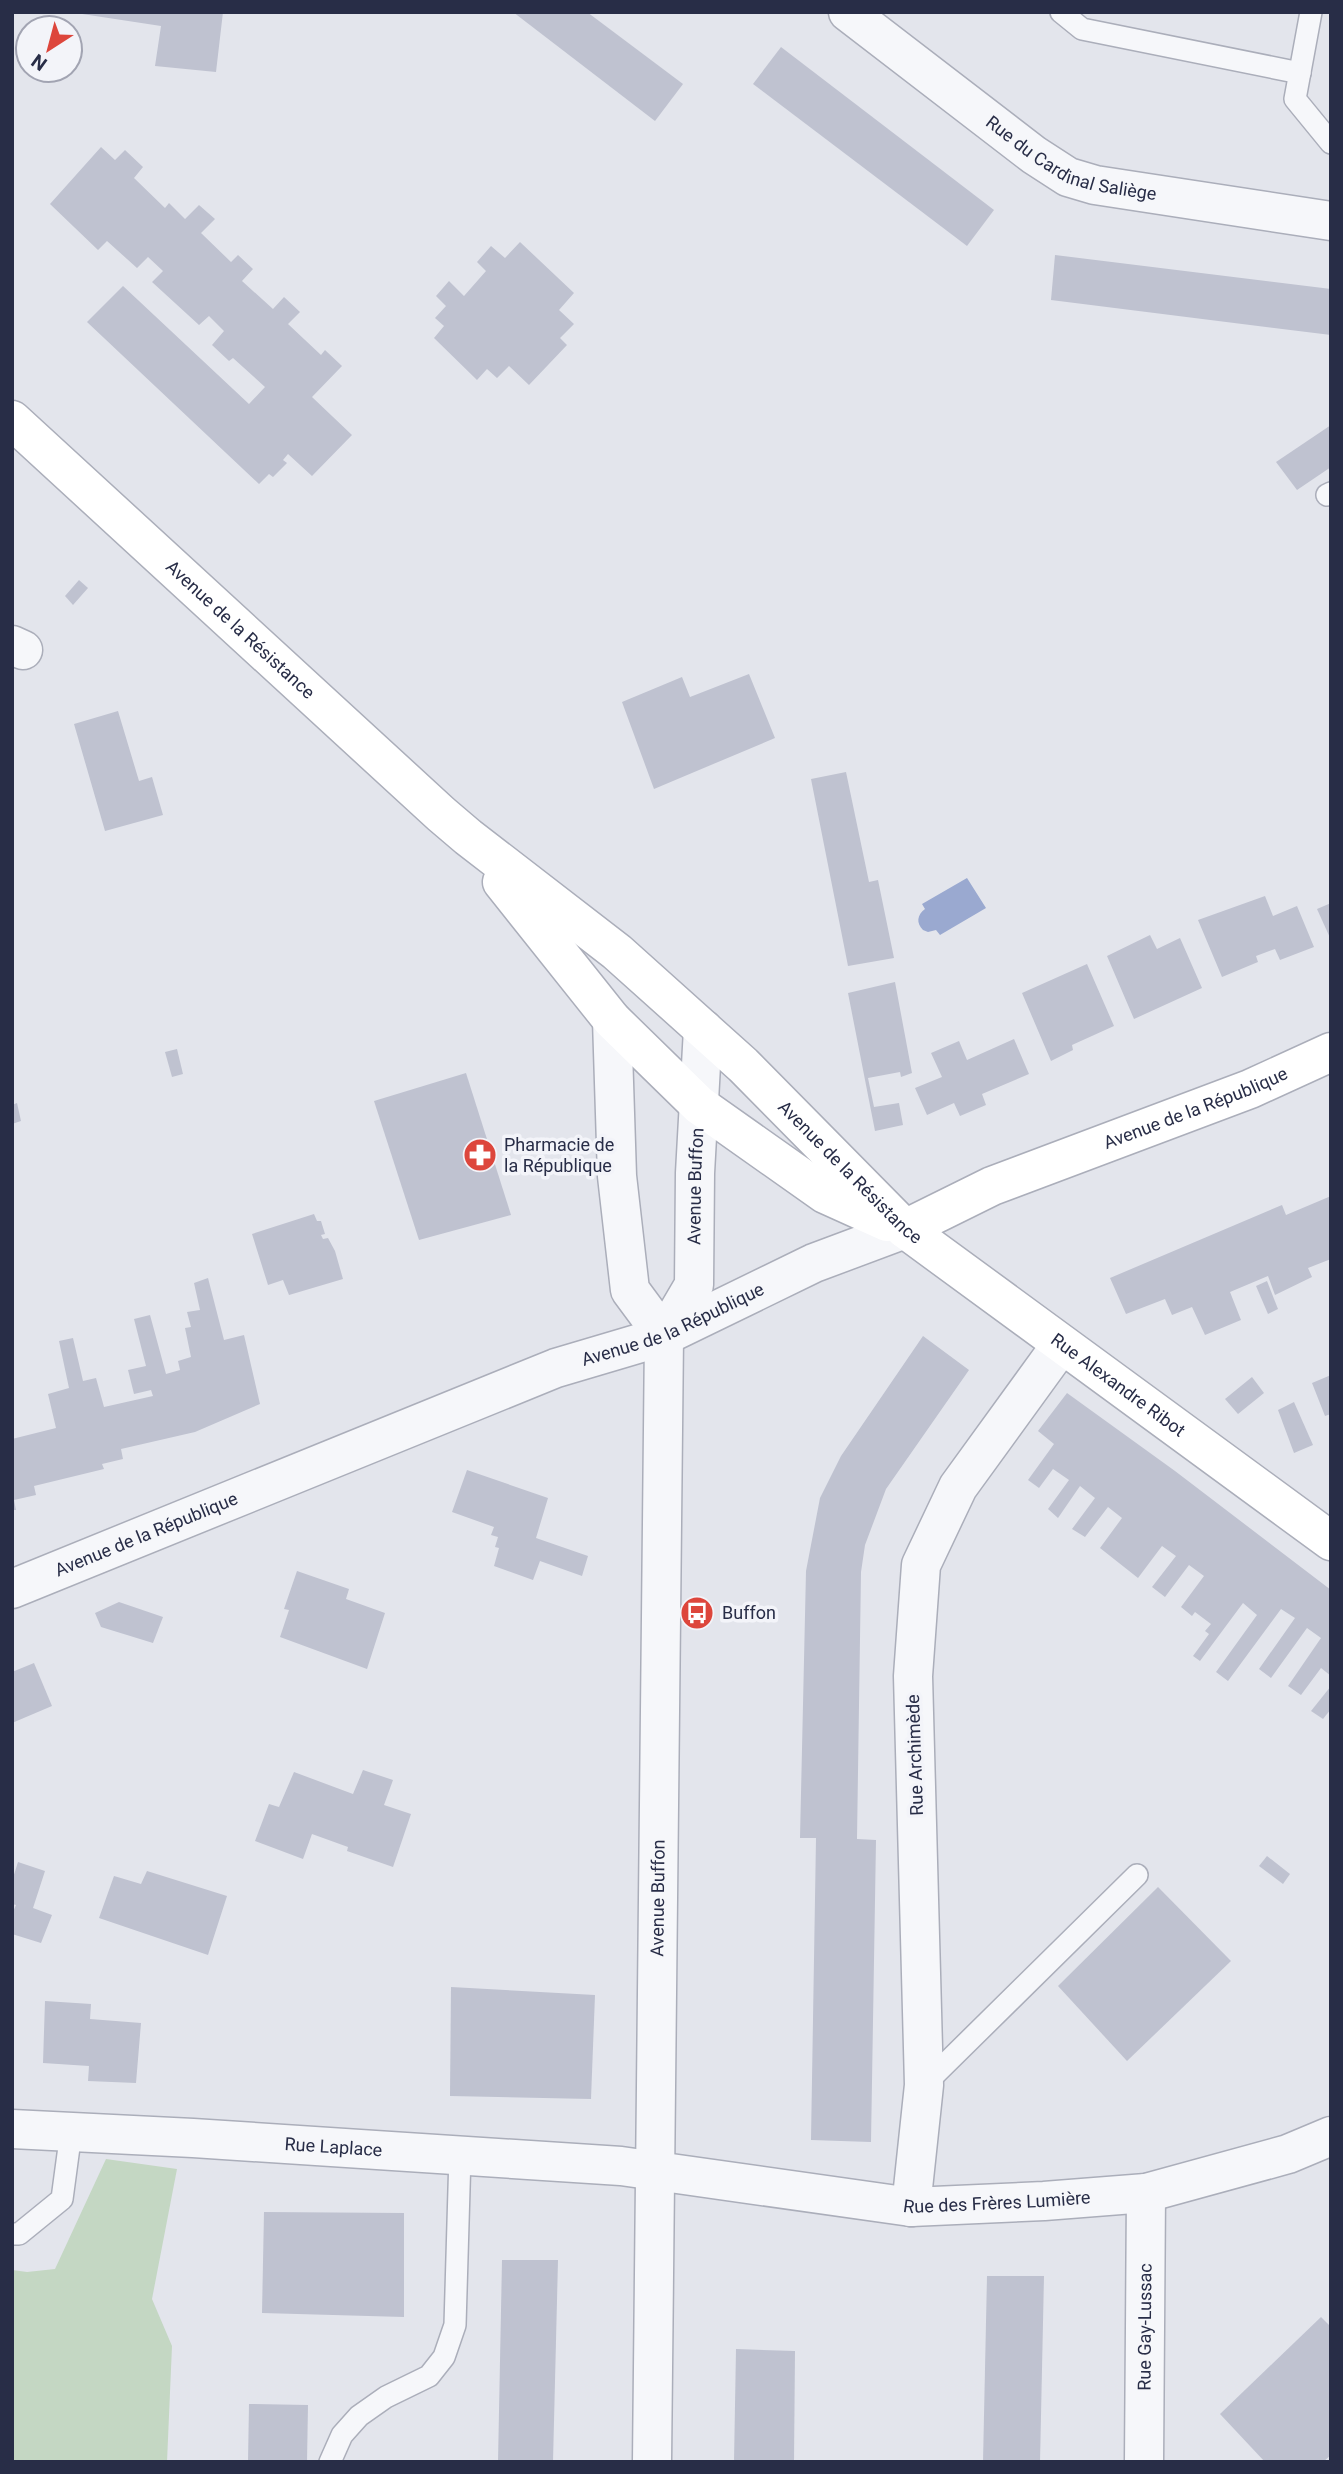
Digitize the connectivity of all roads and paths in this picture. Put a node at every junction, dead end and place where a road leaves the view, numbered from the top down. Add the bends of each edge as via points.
1 (848, 12) edge
2 (1061, 12) edge
3 (1311, 12) edge
4 (1300, 73) junction
5 (1331, 143) edge
6 (1331, 221) edge
7 (12, 420) edge
8 (468, 837) junction
9 (612, 1020) junction
10 (703, 1029) junction
11 (1331, 1052) edge
12 (699, 1105) junction
13 (905, 1229) junction
14 (664, 1336) junction
15 (1062, 1345) junction
16 (1331, 1541) edge
17 (12, 1589) edge
18 (1138, 1875) dead end
19 (924, 2085) junction
20 (12, 2129) edge
21 (72, 2132) junction
22 (1331, 2136) edge
23 (460, 2155) junction
24 (656, 2171) junction
25 (1146, 2193) junction
26 (911, 2207) junction
27 (12, 2234) edge
28 (330, 2462) edge
29 (652, 2462) edge
30 (1144, 2462) edge

1 - 6 street, Rue du Cardinal Saliège via 1068,177
2 - 4 lane via 1082,29
3 - 4 lane
4 - 5 lane via 1295,99
7 - 8 main road, Avenue de la Résistance
8 - 9 main road, Avenue de la Résistance
8 - 10 main road, Avenue de la Résistance via 617,951
9 - 12 main road, Avenue de la Résistance
9 - 14 street via 617,1176 630,1290
10 - 12 street, Avenue Buffon
10 - 13 main road, Avenue de la Résistance
11 - 13 main road, Avenue de la République via 1250,1089 992,1186
12 - 13 main road, Avenue de la Résistance via 825,1194
12 - 14 street, Avenue Buffon via 694,1285
13 - 14 street, Avenue de la République via 814,1263
13 - 15 main road, Rue Alexandre Ribot
14 - 17 street, Avenue de la République via 556,1368
14 - 24 street, Avenue Buffon
15 - 16 main road, Rue Alexandre Ribot
15 - 19 street, Rue Archimède via 958,1487 921,1565 912,1676
18 - 19 lane
19 - 26 street, Rue Archimède
20 - 21 street, Rue Laplace
21 - 23 street, Rue Laplace
21 - 27 lane via 62,2199 19,2234
22 - 25 street, Rue des Frères Lumière via 1288,2154
23 - 24 street, Rue Laplace
23 - 28 lane via 455,2325 444,2357 429,2376 359,2416 342,2435
24 - 26 street, Rue des Frères Lumière
24 - 29 street, Avenue Buffon
25 - 26 street, Rue des Frères Lumière
25 - 30 street, Rue Gay-Lussac

